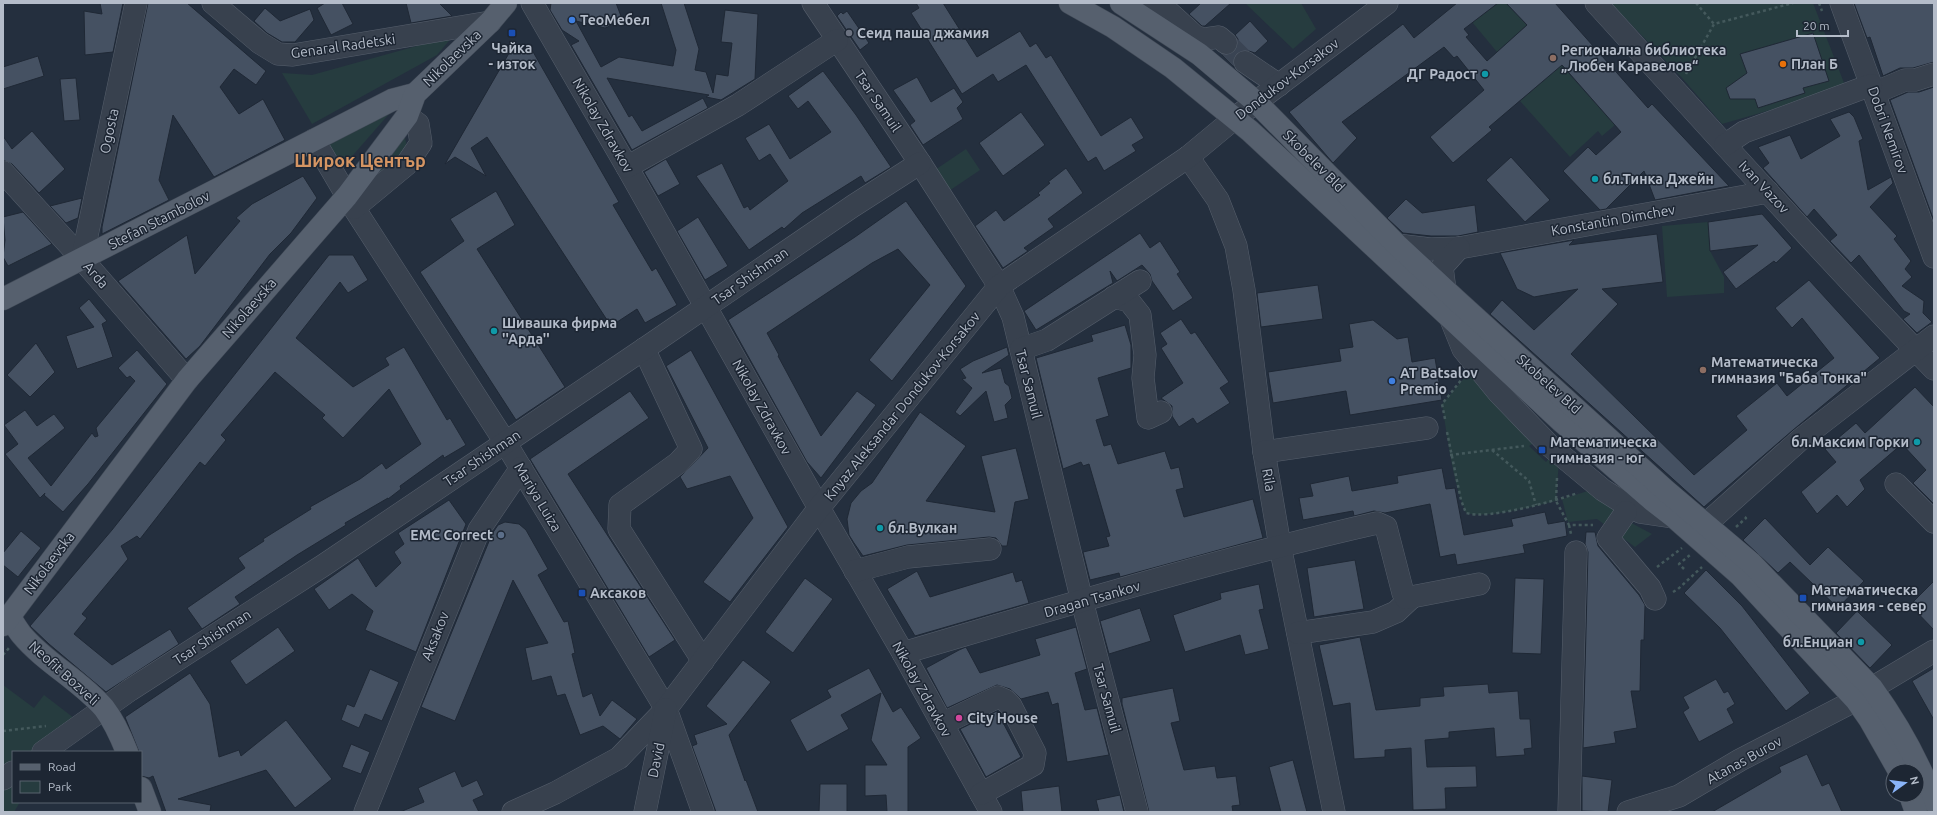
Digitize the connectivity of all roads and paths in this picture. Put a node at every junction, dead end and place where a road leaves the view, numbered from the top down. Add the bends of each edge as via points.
1 (136, 3) edge
2 (213, 3) edge
3 (506, 3) edge
4 (532, 3) edge
5 (813, 3) edge
6 (1070, 3) edge
7 (1121, 3) edge
8 (1387, 3) edge
9 (1596, 3) edge
10 (1696, 3) edge
11 (1793, 3) edge
12 (1841, 3) edge
13 (1144, 9) edge
14 (490, 22) junction
15 (1714, 24) junction
16 (837, 40) junction
17 (1226, 43) tunnel mouth
18 (1245, 62) tunnel mouth
19 (1934, 74) edge
20 (1279, 85) junction
21 (1676, 89) junction
22 (1873, 89) junction
23 (415, 94) junction
24 (1256, 102) junction
25 (408, 116) junction
26 (1235, 118) junction
27 (314, 140) junction
28 (1725, 146) junction
29 (1188, 157) junction
30 (920, 163) junction
31 (627, 167) junction
32 (3, 172) edge
33 (1768, 192) junction
34 (351, 202) junction
35 (1397, 245) junction
36 (1459, 248) junction
37 (1934, 257) edge
38 (82, 259) junction
39 (1140, 281) dead end
40 (999, 286) junction
41 (1445, 290) junction
42 (8, 291) edge
43 (1114, 297) junction
44 (706, 307) junction
45 (1934, 336) edge
46 (644, 349) junction
47 (1021, 349) junction
48 (1915, 349) junction
49 (1934, 369) edge
50 (1467, 374) dead end
51 (187, 380) junction
52 (1161, 412) dead end
53 (1426, 428) dead end
54 (505, 442) junction
55 (1529, 445) dead end
56 (1492, 450) junction
57 (1264, 452) junction
58 (1450, 455) junction
59 (521, 468) junction
60 (1896, 484) dead end
61 (1581, 492) dead end
62 (1556, 501) junction
63 (1536, 505) junction
64 (819, 508) junction
65 (1626, 512) dead end
66 (1934, 522) edge
67 (1706, 524) junction
68 (1608, 538) junction
69 (1280, 546) junction
70 (1683, 548) dead end
71 (990, 549) dead end
72 (1576, 552) dead end
73 (1690, 554) dead end
74 (1705, 564) dead end
75 (1684, 569) dead end
76 (855, 571) junction
77 (1642, 578) junction
78 (1479, 584) dead end
79 (1411, 598) junction
80 (1655, 599) joint
81 (1082, 601) junction
82 (5, 616) edge
83 (1298, 634) junction
84 (1934, 651) edge
85 (903, 653) junction
86 (703, 662) junction
87 (1864, 694) junction
88 (104, 709) junction
89 (666, 709) junction
90 (942, 724) junction
91 (44, 751) edge
92 (127, 751) edge
93 (1894, 763) edge
94 (12, 773) edge
95 (3, 779) edge
96 (142, 791) edge
97 (1934, 802) edge
98 (986, 803) edge
99 (150, 812) edge
100 (365, 812) edge
101 (513, 812) edge
102 (645, 812) edge
103 (703, 812) edge
104 (1137, 812) edge
105 (1334, 812) edge
106 (1569, 812) edge
107 (1628, 812) edge

1 - 38 street, Ogosta
2 - 14 street, Genaral Radetski via 260,44 278,54 293,55
3 - 14 main road, Nikolaevska
4 - 31 street, Nikolay Zdravkov
5 - 16 street, Tsar Samuil
6 - 26 main road, Skobelev Bld via 1113,27 1173,68
7 - 13 main road, Skobelev Bld
8 - 20 street, Dondukov-Korsakov
9 - 21 street, Ivan Vazov
10 - 15 path
11 - 15 path
12 - 22 street, Dobri Nemirov
13 - 17 street via 1156,3 1196,37 1219,37
13 - 24 main road, Skobelev Bld
14 - 23 main road, Nikolaevska
15 - 21 path
16 - 30 street, Tsar Samuil
16 - 31 street via 738,105
18 - 20 street
19 - 22 street
20 - 24 street, Dondukov-Korsakov
21 - 28 street, Ivan Vazov
22 - 28 street via 1744,132
22 - 37 street, Dobri Nemirov
23 - 25 main road, Nikolaevska
23 - 27 main road, Stefan Stambolov via 392,100
24 - 26 street, Dondukov-Korsakov
24 - 35 main road, Skobelev Bld
25 - 34 main road, Nikolaevska
25 - 34 street via 418,124 421,143 406,165
26 - 29 street, Dondukov-Korsakov
26 - 87 main road, Skobelev Bld via 1561,421 1740,575
27 - 34 street
27 - 38 main road, Stefan Stambolov
28 - 33 street, Ivan Vazov
29 - 40 street, Knyaz Aleksandar Dondukov-Korsakov
29 - 57 street, Rila via 1218,200 1236,246 1244,290
30 - 40 street, Tsar Samuil
30 - 44 street, Tsar Shishman
31 - 44 street, Nikolay Zdravkov
32 - 38 street, Arda
33 - 36 street, Konstantin Dimchev
33 - 48 street, Ivan Vazov
34 - 51 main road, Nikolaevska
34 - 54 street, Mariya Luiza
35 - 36 street, Konstantin Dimchev via 1430,249
35 - 41 main road, Skobelev Bld
36 - 41 street via 1442,268
38 - 42 main road, Stefan Stambolov
38 - 51 street, Arda
39 - 43 street
40 - 47 street, Tsar Samuil via 1013,317
40 - 64 street, Knyaz Aleksandar Dondukov-Korsakov
41 - 67 main road, Skobelev Bld via 1665,490
43 - 47 street via 1047,340
43 - 52 street via 1129,301 1140,315 1148,418
44 - 46 street, Tsar Shishman
44 - 64 street, Nikolay Zdravkov
45 - 48 street
46 - 54 street, Tsar Shishman
46 - 86 street via 691,449 678,463 620,505 619,529
47 - 81 street, Tsar Samuil
48 - 49 street, Ivan Vazov
48 - 67 street via 1801,439
50 - 58 path via 1442,404
51 - 82 main road, Nikolaevska
53 - 57 street
54 - 59 street, Mariya Luiza
54 - 88 street, Tsar Shishman via 324,565
55 - 56 path
56 - 58 path
56 - 63 path via 1529,481
57 - 69 street, Rila
58 - 63 path via 1466,514 1473,516
59 - 89 street, Mariya Luiza
59 - 100 street, Aksakov via 479,530
60 - 66 street
61 - 62 path
62 - 63 path
62 - 68 path via 1568,525 1595,525
64 - 76 street, Nikolay Zdravkov
64 - 86 street, Knyaz Aleksandar Dondukov-Korsakov
65 - 68 street
67 - 87 main road, Skobelev Bld via 1751,563
68 - 77 street
69 - 79 street, Dragan Tsankov via 1377,523 1382,524 1386,527 1403,594 1406,598
69 - 81 street, Dragan Tsankov
69 - 83 street, Rila
70 - 77 path
71 - 76 street via 908,558
72 - 106 street
73 - 75 path via 1679,564
74 - 80 path via 1678,589
76 - 85 street, Nikolay Zdravkov
77 - 80 street
78 - 79 street
79 - 83 street via 1396,612 1373,622
81 - 85 street, Dragan Tsankov
81 - 104 street, Tsar Samuil
82 - 88 main road, Neofit Bozveli via 32,645 91,694
83 - 105 street, Rila
84 - 87 street, Atanas Burov
85 - 90 street, Nikolay Zdravkov
86 - 89 street, Knyaz Aleksandar Dondukov-Korsakov
87 - 93 main road, Skobelev Bld via 1870,720
87 - 97 main road, Skobelev Bld via 1886,709 1924,776
87 - 107 street, Atanas Burov via 1740,760 1679,796
88 - 91 street, Tsar Shishman
88 - 92 main road, Neofit Bozveli via 116,726
89 - 101 street via 619,758 555,794
89 - 102 street, David
89 - 103 street, Mariya Luiza
90 - 98 street, Nikolay Zdravkov
90 - 98 street via 998,697 1011,706 1035,753 1033,764
94 - 95 street
96 - 99 main road

